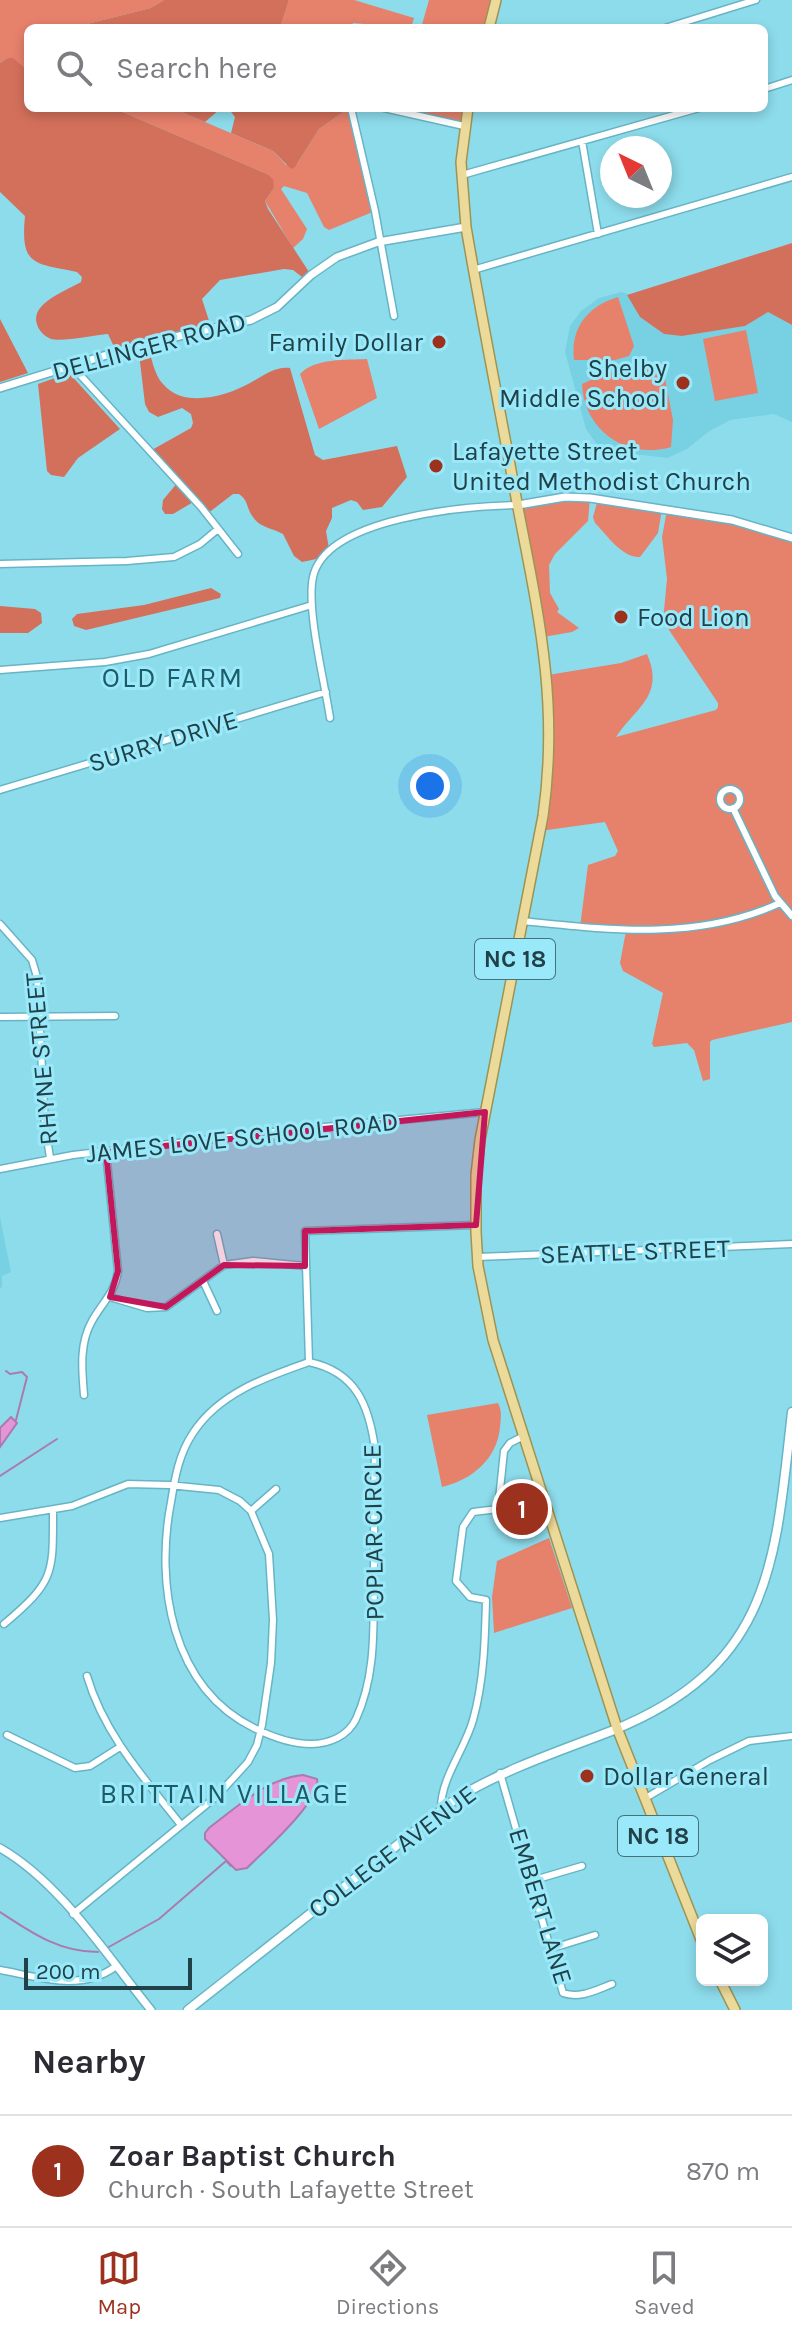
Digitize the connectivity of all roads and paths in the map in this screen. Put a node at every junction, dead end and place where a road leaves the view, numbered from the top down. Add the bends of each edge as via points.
1 (496, 0) edge
2 (756, 0) edge
3 (490, 24) edge
4 (678, 24) edge
5 (792, 80) edge
6 (768, 88) edge
7 (352, 112) edge
8 (402, 112) edge
9 (467, 112) edge
10 (685, 112) edge
11 (464, 126) junction
12 (582, 141) junction
13 (462, 175) junction
14 (792, 177) edge
15 (466, 227) junction
16 (598, 234) junction
17 (380, 242) junction
18 (473, 270) junction
19 (394, 316) dead end
20 (71, 365) junction
21 (0, 388) edge
22 (518, 505) junction
23 (218, 529) junction
24 (792, 538) edge
25 (238, 554) dead end
26 (0, 564) edge
27 (312, 605) junction
28 (0, 670) edge
29 (326, 692) junction
30 (330, 718) dead end
31 (0, 790) edge
32 (733, 808) dead end
33 (780, 903) junction
34 (792, 916) edge
35 (522, 921) junction
36 (0, 924) edge
37 (115, 1016) dead end
38 (0, 1017) edge
39 (40, 1017) junction
40 (485, 1112) junction
41 (106, 1152) junction
42 (50, 1158) junction
43 (0, 1169) edge
44 (476, 1225) junction
45 (217, 1234) dead end
46 (792, 1244) edge
47 (477, 1257) junction
48 (224, 1265) junction
49 (305, 1266) junction
50 (203, 1281) junction
51 (110, 1297) junction
52 (217, 1311) dead end
53 (309, 1362) junction
54 (84, 1395) dead end
55 (792, 1412) edge
56 (522, 1437) junction
57 (174, 1485) junction
58 (276, 1489) dead end
59 (53, 1510) junction
60 (251, 1511) junction
61 (0, 1518) edge
62 (4, 1624) dead end
63 (87, 1676) dead end
64 (617, 1728) junction
65 (260, 1731) junction
66 (7, 1735) dead end
67 (792, 1736) edge
68 (120, 1747) junction
69 (500, 1773) junction
70 (644, 1799) junction
71 (441, 1808) junction
72 (181, 1825) junction
73 (0, 1848) edge
74 (582, 1866) dead end
75 (531, 1881) junction
76 (73, 1914) junction
77 (696, 1927) edge
78 (595, 1935) dead end
79 (550, 1949) junction
80 (115, 1967) junction
81 (0, 1970) edge
82 (612, 1984) dead end
83 (723, 1986) edge
84 (151, 2010) edge
85 (188, 2010) edge
86 (735, 2010) edge

1 - 3 main road
2 - 4 street
5 - 6 street
7 - 17 street
8 - 11 street
9 - 11 main road, NC 18
10 - 12 street
11 - 13 main road, NC 18
12 - 13 street
12 - 16 street
13 - 15 main road, NC 18
14 - 16 street
15 - 17 street, DELLINGER ROAD
15 - 18 main road, NC 18
16 - 18 street
17 - 19 street
17 - 20 street, DELLINGER ROAD via 337,257 262,316
18 - 22 main road, NC 18
20 - 21 street, DELLINGER ROAD
20 - 23 street
22 - 24 street via 590,498 733,520
22 - 27 street via 447,509 350,536 321,558
22 - 35 main road, NC 18 via 543,637 550,715 548,780
23 - 25 street
23 - 26 street via 174,557
27 - 28 street via 149,654
27 - 29 street
29 - 30 street
29 - 31 street, SURRY DRIVE
32 - 33 street
33 - 34 street
33 - 35 street via 751,916 659,931
35 - 40 main road, NC 18
36 - 39 street, RHYNE STREET via 32,960
37 - 39 street
38 - 39 street
39 - 42 street, RHYNE STREET
40 - 41 street, JAMES LOVE SCHOOL ROAD
40 - 44 main road, NC 18
41 - 42 street, JAMES LOVE SCHOOL ROAD
41 - 51 street via 117,1263
42 - 43 street, JAMES LOVE SCHOOL ROAD
44 - 47 main road, NC 18
44 - 49 street via 305,1231
45 - 48 street
46 - 47 street, SEATTLE STREET
47 - 56 main road, NC 18 via 493,1340
48 - 49 street via 253,1261
48 - 50 street
49 - 53 street
50 - 51 street via 166,1307 147,1308
50 - 52 street
51 - 54 street via 83,1344
53 - 57 street, POPLAR CIRCLE via 250,1384 206,1417 177,1464
53 - 65 street, POPLAR CIRCLE via 337,1371 358,1393 372,1425 373,1653 355,1722 335,1740 297,1744
55 - 64 main road, COLLEGE AVENUE via 775,1545 755,1608 710,1671 655,1710
56 - 64 main road, NC 18
56 - 71 street via 504,1451 498,1509 473,1512 463,1527 456,1581 470,1597 486,1600 486,1622 474,1719
57 - 59 street via 128,1484
57 - 60 street via 219,1490
57 - 65 street, POPLAR CIRCLE via 164,1547 166,1579 185,1659 219,1707
58 - 60 street
59 - 61 street
59 - 62 street via 49,1576
60 - 65 street via 269,1554 272,1606 271,1663
63 - 68 street
64 - 69 main road, COLLEGE AVENUE
64 - 70 main road, NC 18
65 - 72 street via 248,1762 234,1779
66 - 68 street via 75,1768 97,1763
67 - 70 street via 749,1741
68 - 72 street
69 - 71 main road, COLLEGE AVENUE
69 - 75 street, EMBERT LANE
70 - 77 main road, NC 18
71 - 85 main road, COLLEGE AVENUE
72 - 76 street
73 - 76 street via 43,1879
74 - 75 street
75 - 79 street, EMBERT LANE
76 - 80 street
78 - 79 street
79 - 82 street, EMBERT LANE via 567,1995
80 - 81 street via 77,1982
80 - 84 street
83 - 86 main road

